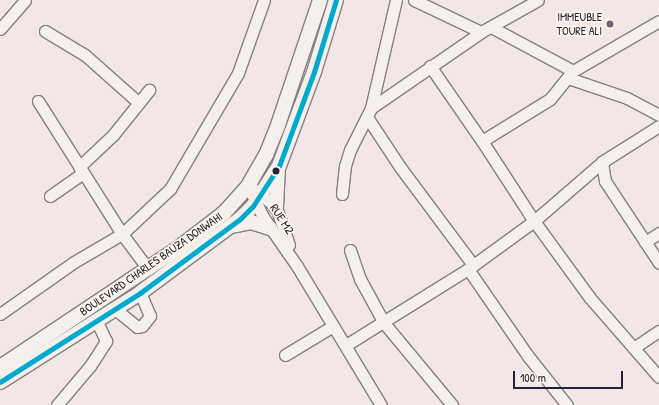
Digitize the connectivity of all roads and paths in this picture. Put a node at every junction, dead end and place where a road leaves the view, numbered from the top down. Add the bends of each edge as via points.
1 (25, 0) edge
2 (264, 0) edge
3 (320, 0) edge
4 (336, 0) edge
5 (396, 0) edge
6 (414, 0) edge
7 (538, 0) edge
8 (659, 21) edge
9 (0, 29) edge
10 (486, 29) junction
11 (45, 31) dead end
12 (430, 66) junction
13 (570, 74) junction
14 (149, 90) dead end
15 (38, 101) dead end
16 (139, 103) junction
17 (369, 113) junction
18 (659, 115) edge
19 (659, 126) edge
20 (482, 141) junction
21 (602, 162) junction
22 (279, 166) junction
23 (81, 170) junction
24 (248, 186) junction
25 (342, 194) dead end
26 (50, 196) dead end
27 (259, 197) junction
28 (276, 207) junction
29 (534, 221) junction
30 (230, 226) junction
31 (270, 228) junction
32 (659, 233) edge
33 (122, 234) junction
34 (645, 242) junction
35 (350, 250) dead end
36 (659, 263) edge
37 (297, 266) junction
38 (470, 267) junction
39 (148, 269) junction
40 (140, 293) junction
41 (116, 309) junction
42 (0, 314) edge
43 (96, 320) junction
44 (384, 322) junction
45 (333, 326) junction
46 (659, 331) edge
47 (346, 345) junction
48 (635, 347) junction
49 (285, 355) dead end
50 (0, 367) edge
51 (659, 377) edge
52 (0, 382) edge
53 (57, 405) edge
54 (381, 405) edge
55 (452, 405) edge
56 (566, 405) edge

1 - 9 street
2 - 33 street via 238,73 170,189
3 - 24 main road, BOULEVARD CHARLES BAUZA DONWAHI via 277,128 266,155
4 - 22 main road, BOULEVARD CHARLES BAUZA DONWAHI via 314,72
5 - 17 street
6 - 10 street
7 - 10 street
8 - 13 street
10 - 12 street
10 - 13 street
11 - 16 street via 85,55
12 - 17 street
12 - 20 street
13 - 18 street via 627,98
13 - 20 street via 550,99 538,109 497,130
14 - 16 street
15 - 23 street
16 - 23 street
17 - 25 street via 350,150
17 - 38 street via 400,167
19 - 21 street
20 - 29 street
21 - 29 street
21 - 34 street via 605,180
22 - 27 main road, BOULEVARD CHARLES BAUZA DONWAHI
22 - 28 main road
23 - 26 street
23 - 33 street
24 - 27 street, RUE M2
24 - 39 main road, BOULEVARD CHARLES BAUZA DONWAHI via 224,213
27 - 28 street, RUE M2
27 - 30 main road, BOULEVARD CHARLES BAUZA DONWAHI
27 - 31 street, RUE M2
28 - 37 street, RUE M2
29 - 38 street
29 - 48 street via 603,314
30 - 31 main road via 251,222
30 - 40 main road, BOULEVARD CHARLES BAUZA DONWAHI
31 - 37 street, RUE M2
32 - 34 street
33 - 39 street
33 - 42 street via 74,262
34 - 36 street
35 - 44 street via 360,279
37 - 45 street, RUE M2
38 - 44 street
38 - 56 street via 528,356
39 - 50 main road, BOULEVARD CHARLES BAUZA DONWAHI
40 - 41 main road, BOULEVARD CHARLES BAUZA DONWAHI
40 - 41 street via 150,316 142,326 138,327
41 - 43 main road, BOULEVARD CHARLES BAUZA DONWAHI
43 - 52 main road, BOULEVARD CHARLES BAUZA DONWAHI
43 - 53 street via 106,341 90,366
44 - 47 street
44 - 55 street
45 - 47 street, RUE M2
45 - 49 street
46 - 48 street
47 - 54 street, RUE M2
48 - 51 street

